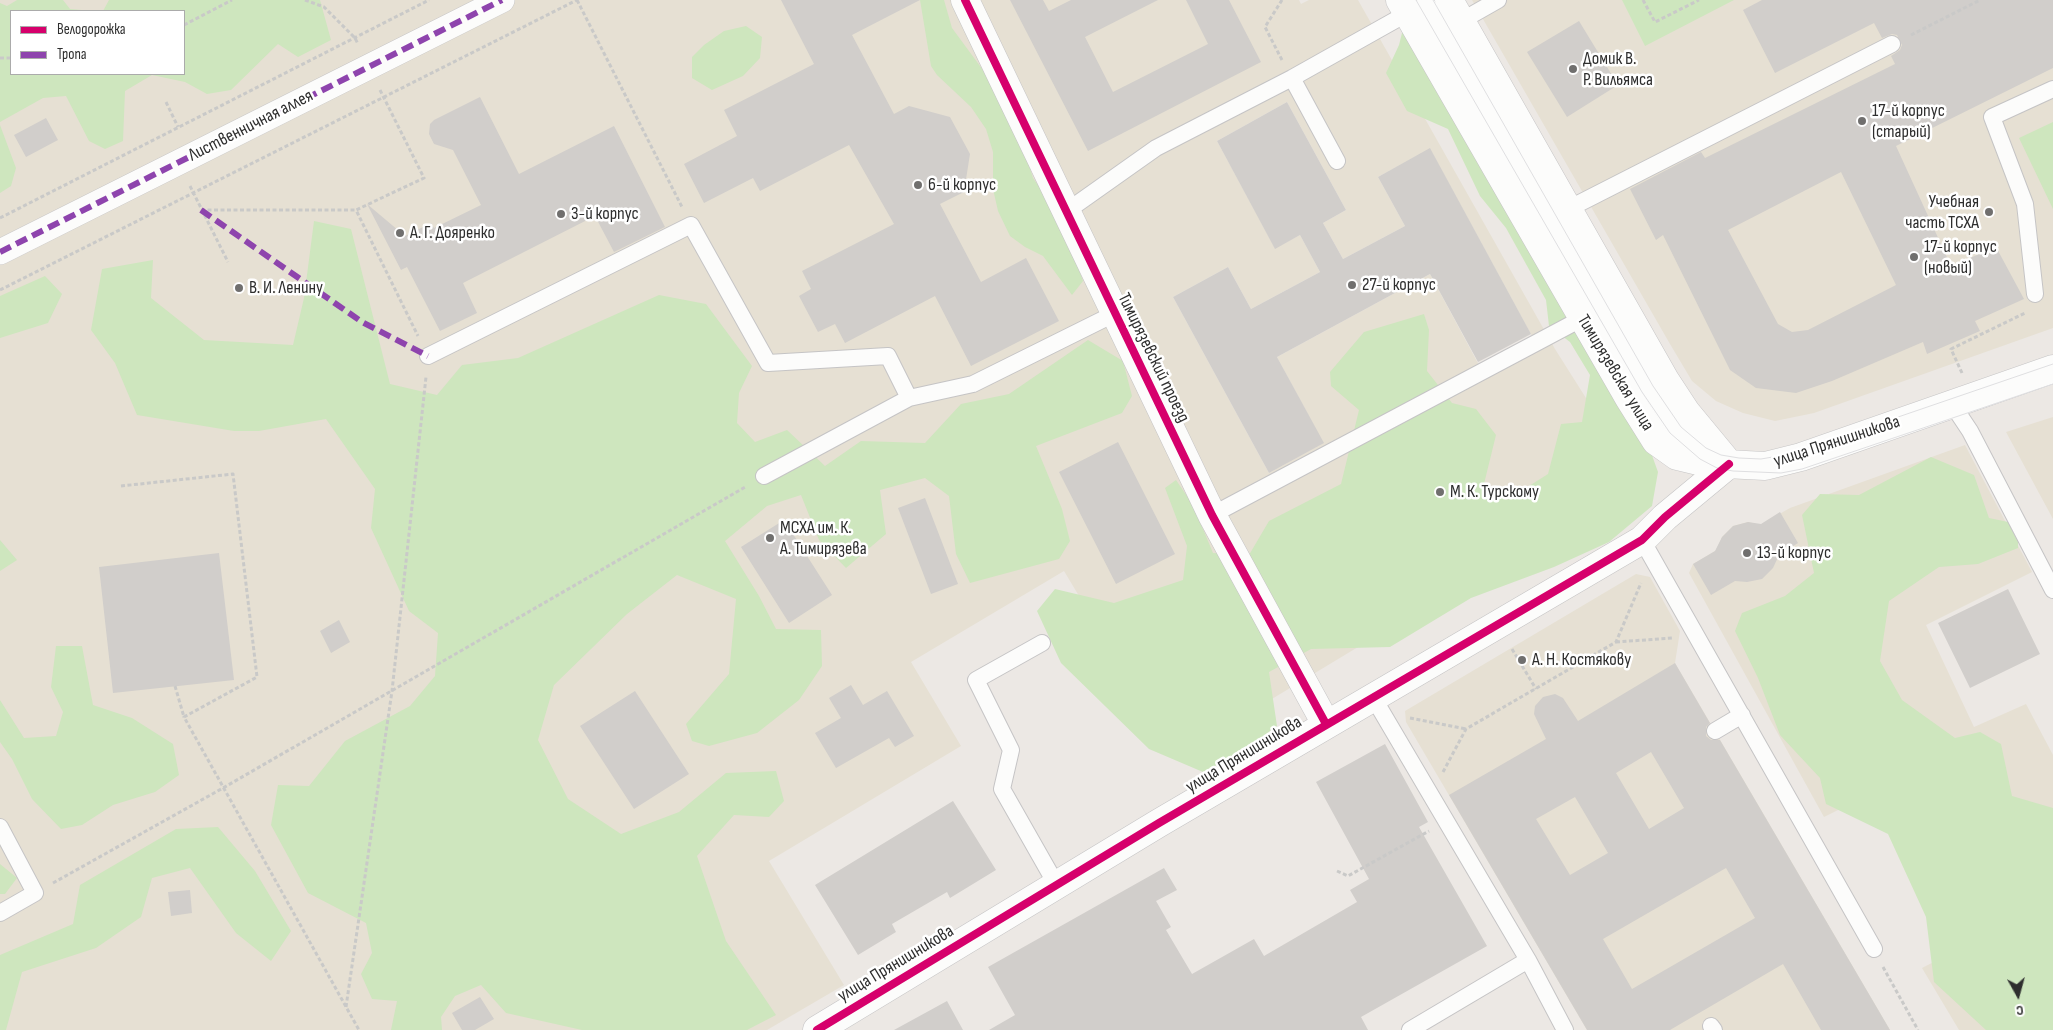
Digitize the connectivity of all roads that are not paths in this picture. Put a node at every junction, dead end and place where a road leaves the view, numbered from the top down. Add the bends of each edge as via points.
1 (502, 0) edge
2 (965, 0) edge
3 (1498, 0) edge
4 (1429, 5) edge
5 (1892, 44) road end
6 (1292, 78) junction
7 (2053, 89) edge
8 (1337, 161) dead end
9 (1568, 209) junction
10 (1067, 211) junction
11 (0, 252) edge
12 (2035, 294) road end
13 (1114, 314) junction
14 (1583, 318) junction
15 (428, 356) road end
16 (2053, 369) edge
17 (909, 398) junction
18 (1952, 404) junction
19 (1729, 464) junction
20 (764, 476) road end
21 (1212, 514) junction
22 (1647, 549) junction
23 (2053, 590) edge
24 (1042, 643) dead end
25 (1379, 705) junction
26 (1742, 715) junction
27 (1326, 724) junction
28 (1715, 731) dead end
29 (0, 827) edge
30 (1056, 884) junction
31 (0, 914) edge
32 (1874, 949) road end
33 (1528, 960) junction
34 (816, 1030) edge
35 (1410, 1030) edge
36 (1565, 1030) edge

1 - 11 street, Лиственничная аллея
2 - 10 street, Тимирязевский проезд
3 - 4 lane
4 - 6 lane
4 - 9 street
4 - 14 street, Тимирязевская улица
4 - 19 lane via 1634,365 1675,430 1703,454
5 - 9 lane
6 - 8 lane
6 - 10 lane via 1156,148
7 - 12 lane via 1992,117 2025,204
9 - 19 street via 1665,380 1686,412
10 - 13 street, Тимирязевский проезд
13 - 17 lane via 973,384
13 - 21 street, Тимирязевский проезд
14 - 19 street, Тимирязевская улица via 1656,441 1677,456
14 - 21 lane
15 - 17 lane via 691,224 768,363 888,356
16 - 18 street, улица Прянишникова
17 - 20 lane
18 - 19 street, улица Прянишникова via 1801,457 1765,466
18 - 23 lane via 1970,431
19 - 22 street, улица Прянишникова via 1665,517
21 - 27 street, Тимирязевский проезд
22 - 25 street, улица Прянишникова
22 - 26 lane
24 - 30 lane via 976,680 1011,750 1002,789
25 - 27 street, улица Прянишникова
25 - 33 lane
26 - 28 lane
26 - 32 lane
27 - 30 street, улица Прянишникова
29 - 31 lane via 35,893
30 - 34 street, улица Прянишникова
33 - 35 lane
33 - 36 lane

